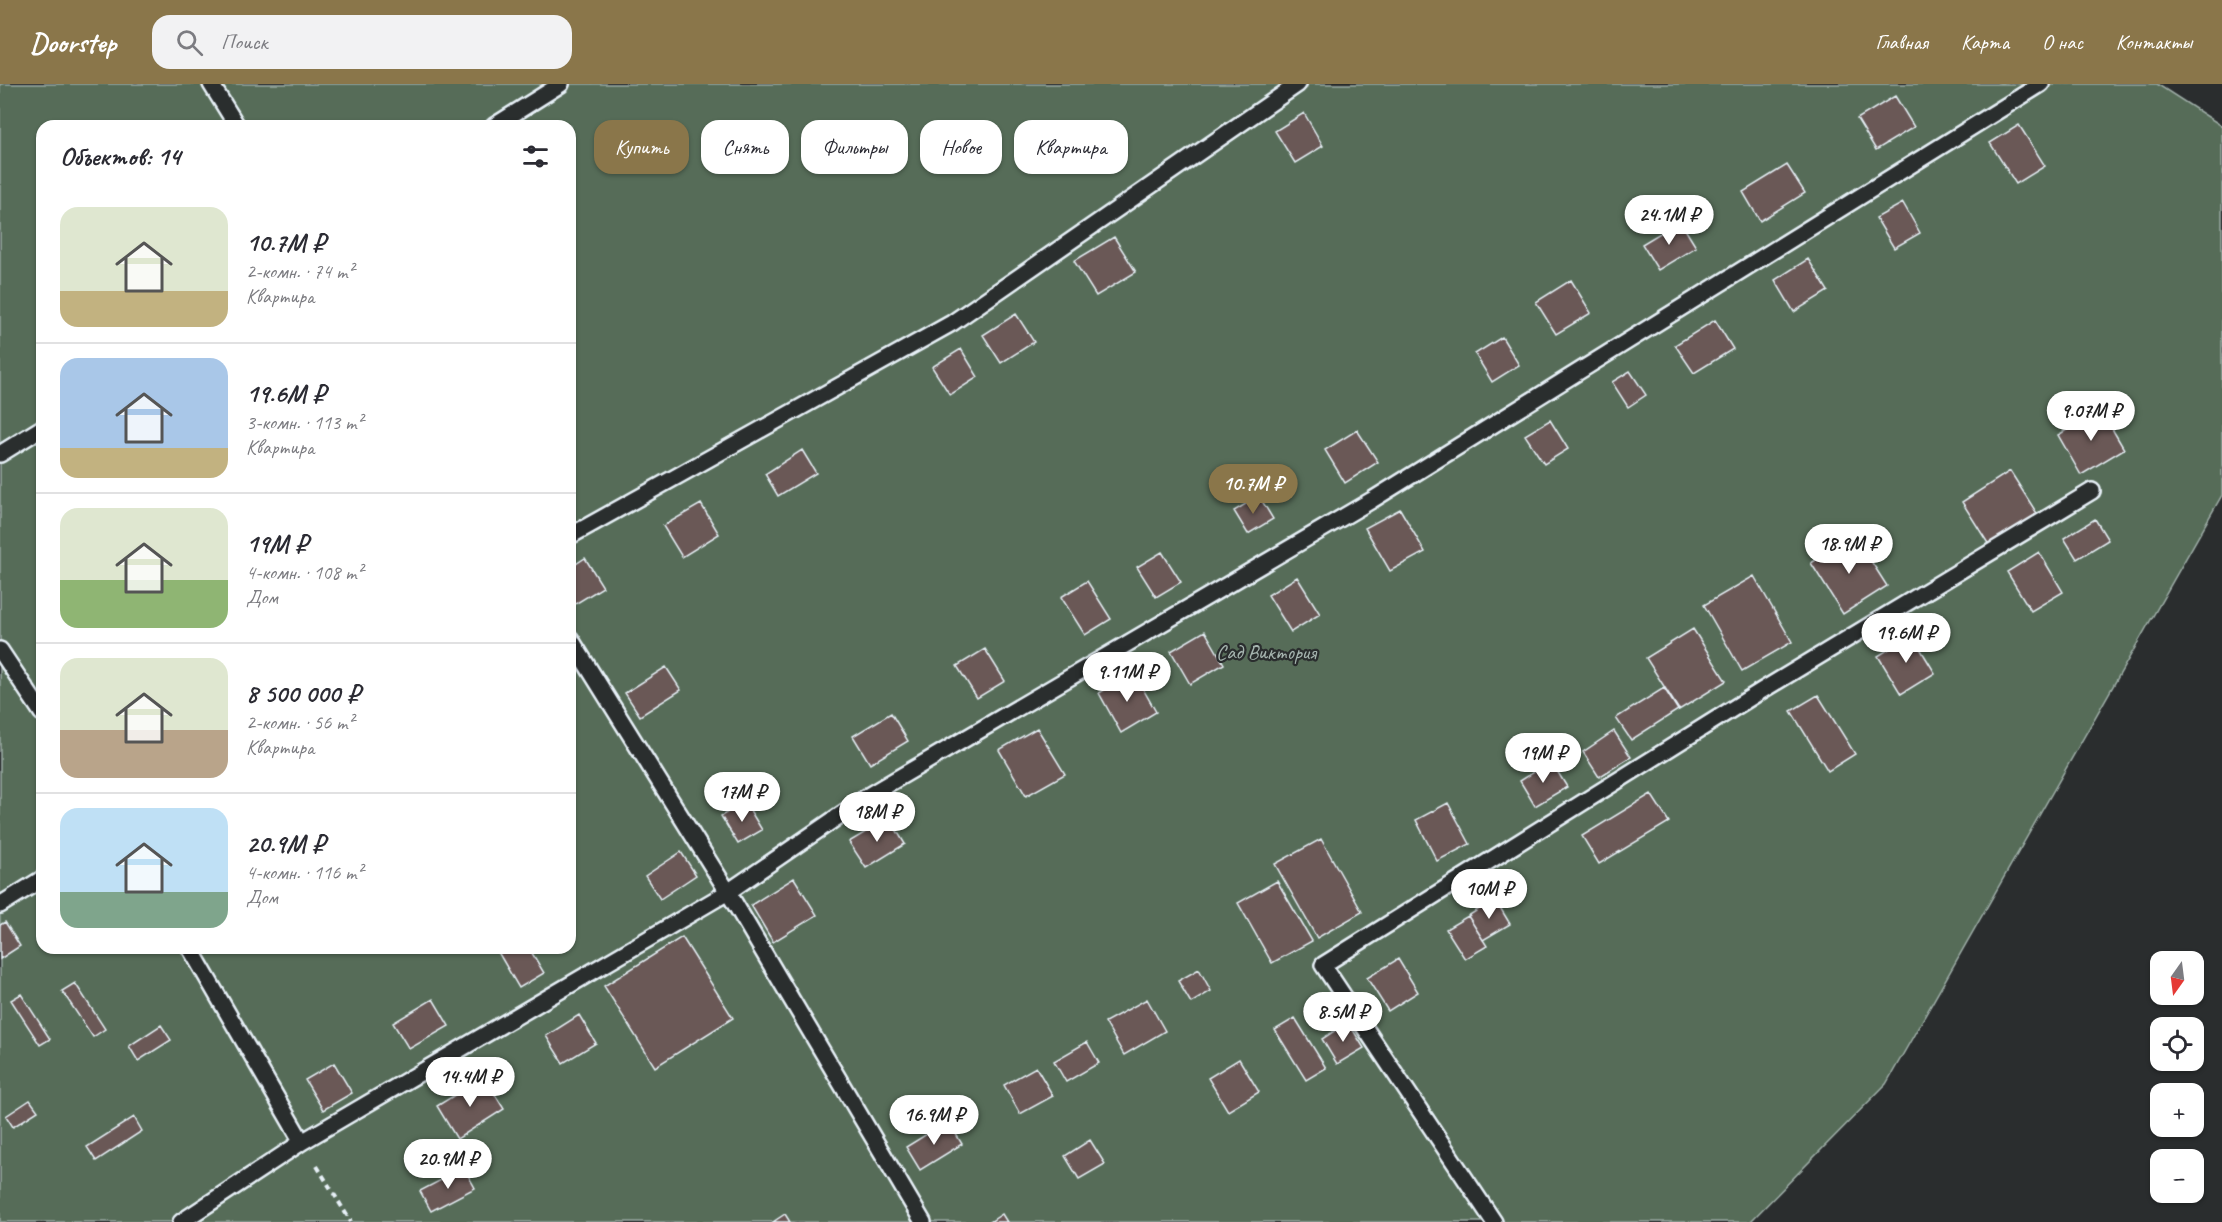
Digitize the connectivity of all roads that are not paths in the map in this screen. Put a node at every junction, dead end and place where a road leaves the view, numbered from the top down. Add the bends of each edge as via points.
1 (211, 84) edge
2 (561, 84) edge
3 (1298, 84) edge
4 (2041, 84) edge
5 (233, 120) edge
6 (504, 120) edge
7 (36, 432) edge
8 (0, 454) edge
9 (2092, 491) dead end
10 (576, 533) edge
11 (576, 648) edge
12 (0, 650) edge
13 (36, 704) edge
14 (36, 883) edge
15 (728, 892) junction
16 (0, 904) edge
17 (193, 954) edge
18 (302, 1142) junction
19 (181, 1222) edge
20 (923, 1222) edge
21 (1494, 1222) edge

1 - 5 lane
2 - 6 lane
3 - 10 lane via 952,323
4 - 15 lane via 1372,500 871,794
7 - 8 lane
9 - 21 lane via 1323,965
11 - 15 lane
12 - 13 lane
14 - 16 lane
15 - 18 lane
15 - 20 lane
17 - 18 lane
18 - 19 lane

